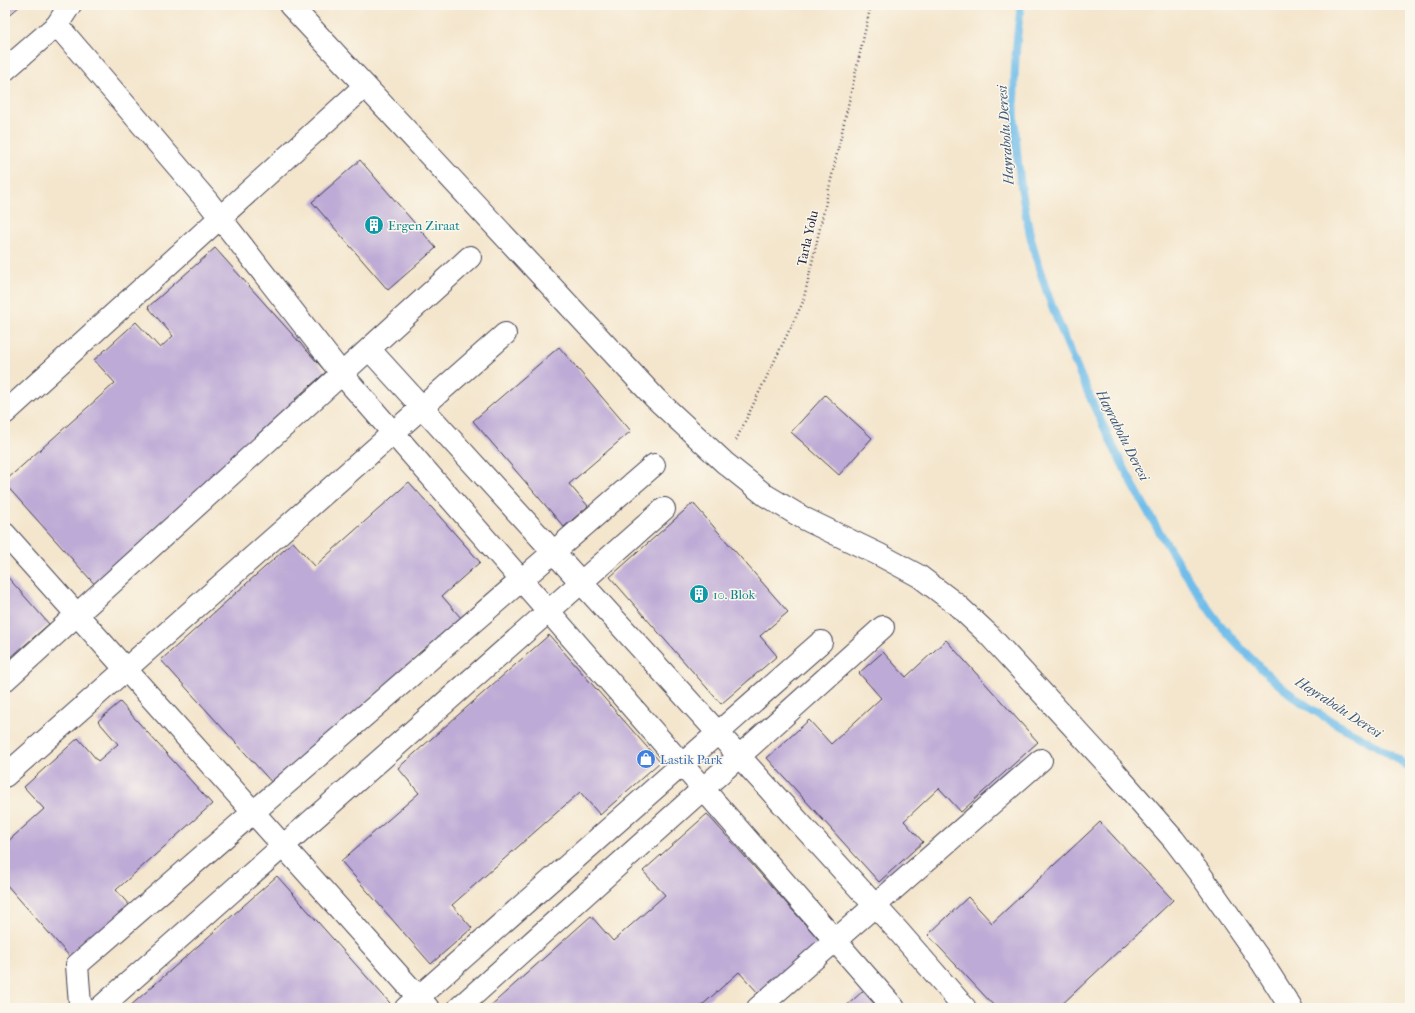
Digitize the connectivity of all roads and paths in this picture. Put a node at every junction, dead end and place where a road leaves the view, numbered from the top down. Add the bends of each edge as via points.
1 (70, 5) edge
2 (290, 5) edge
3 (871, 5) edge
4 (57, 25) junction
5 (5, 70) edge
6 (365, 86) junction
7 (220, 217) junction
8 (470, 257) dead end
9 (505, 334) dead end
10 (369, 349) junction
11 (342, 373) junction
12 (422, 407) junction
13 (5, 413) edge
14 (393, 432) junction
15 (725, 463) junction
16 (654, 465) dead end
17 (664, 509) dead end
18 (5, 534) edge
19 (554, 552) junction
20 (521, 580) junction
21 (581, 582) junction
22 (549, 611) junction
23 (76, 614) junction
24 (883, 627) dead end
25 (821, 642) dead end
26 (126, 669) junction
27 (5, 680) edge
28 (718, 733) junction
29 (739, 756) junction
30 (1041, 760) dead end
31 (682, 764) junction
32 (5, 776) edge
33 (703, 789) junction
34 (253, 812) junction
35 (284, 846) junction
36 (875, 906) junction
37 (835, 940) junction
38 (418, 1004) edge
39 (84, 1008) edge
40 (100, 1008) edge
41 (459, 1008) edge
42 (758, 1008) edge
43 (894, 1008) edge
44 (965, 1008) edge
45 (1291, 1008) edge

1 - 4 street
2 - 6 street
3 - 15 path, Tarla Yolu via 802,302
4 - 5 street
4 - 7 street
6 - 7 street
6 - 15 street via 655,398
7 - 11 street
7 - 13 street
8 - 10 street
9 - 12 street
10 - 11 street
10 - 12 street
11 - 14 street
11 - 23 street
12 - 14 street
12 - 19 street
14 - 20 street
14 - 26 street
15 - 45 street via 765,494 805,519 919,576 956,604 988,634 1174,840 1216,896
16 - 19 street
17 - 21 street
18 - 23 street
19 - 20 street
19 - 21 street
20 - 22 street
20 - 34 street
21 - 22 street
21 - 28 street
22 - 31 street
22 - 35 street
23 - 26 street
23 - 27 street
24 - 29 street
25 - 28 street
26 - 32 street
26 - 34 street
28 - 29 street
28 - 31 street
29 - 33 street
29 - 36 street
30 - 36 street
31 - 33 street
31 - 38 street
33 - 37 street
33 - 41 street
34 - 35 street
34 - 39 street via 77,965 80,1004
35 - 38 street
35 - 40 street
36 - 37 street
36 - 44 street
37 - 42 street
37 - 43 street

